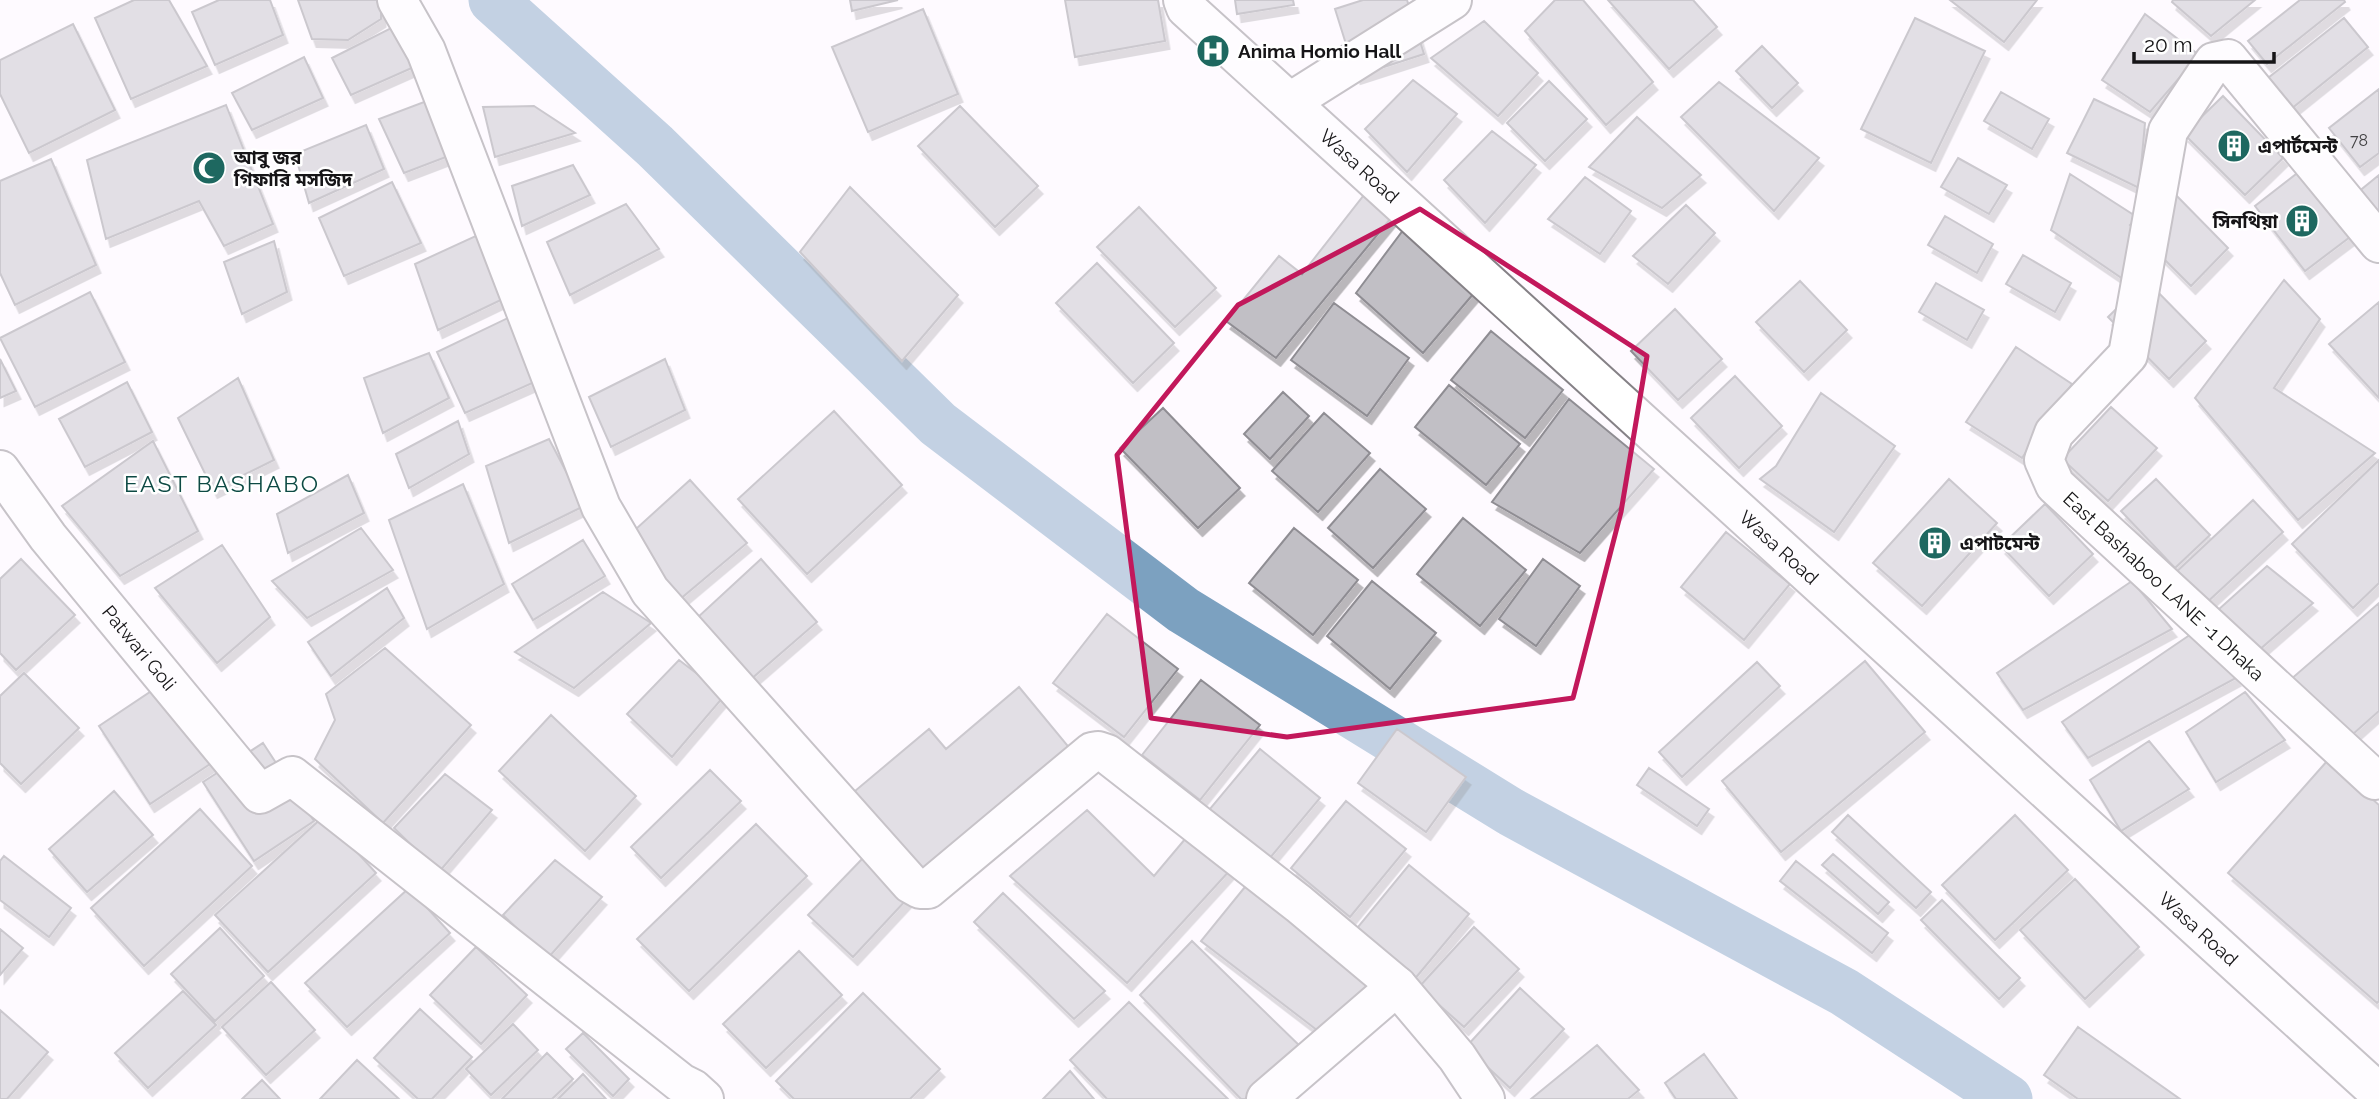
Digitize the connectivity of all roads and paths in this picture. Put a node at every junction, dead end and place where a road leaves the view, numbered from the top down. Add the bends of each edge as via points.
1 (397, 0) edge
2 (1183, 0) edge
3 (1452, 0) edge
4 (1290, 102) junction
5 (2379, 243) edge
6 (0, 470) edge
7 (2375, 780) dead end
8 (1397, 986) junction
9 (2379, 1093) edge
10 (683, 1094) edge
11 (1266, 1099) edge
12 (1485, 1099) edge

1 - 8 street via 426,51 601,507 650,591 911,884 928,889 1098,751 1299,904
2 - 4 street, Wasa Road via 1186,8
3 - 4 street
4 - 9 street, Wasa Road
5 - 7 street, East Bashaboo LANE -1 Dhaka via 2228,59 2214,62 2168,131 2129,355 2054,433 2044,460 2055,485
6 - 10 street, Patwari Goli via 48,537 261,794 292,776
8 - 11 street
8 - 12 street via 1457,1057

